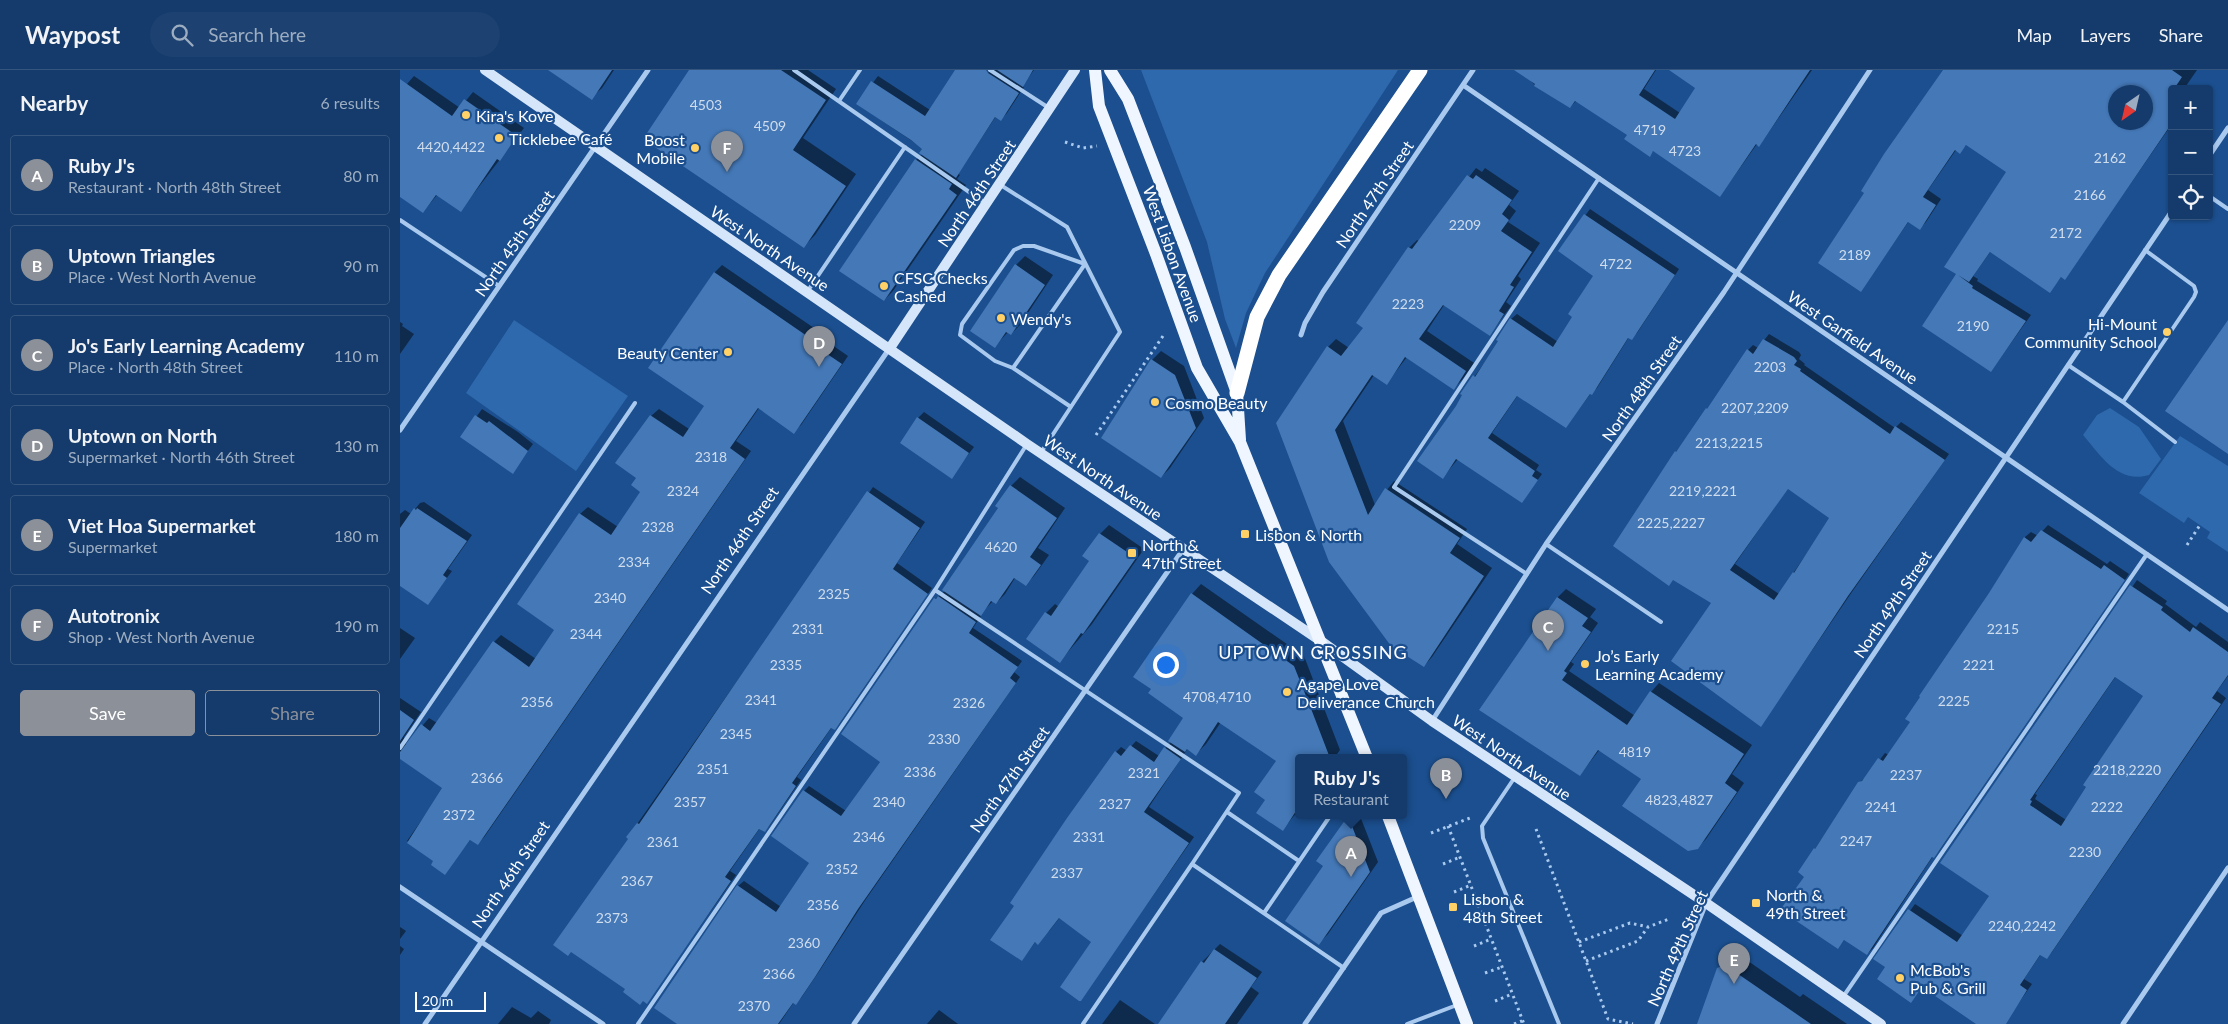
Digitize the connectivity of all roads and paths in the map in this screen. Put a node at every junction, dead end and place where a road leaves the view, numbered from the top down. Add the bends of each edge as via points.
1 (485, 70) edge
2 (648, 70) edge
3 (794, 70) edge
4 (860, 70) edge
5 (990, 70) edge
6 (1075, 70) edge
7 (1096, 70) edge
8 (1110, 70) edge
9 (1420, 70) edge
10 (1473, 70) edge
11 (1870, 70) edge
12 (1463, 85) junction
13 (838, 101) junction
14 (1049, 109) junction
15 (2228, 128) edge
16 (1064, 142) dead end
17 (596, 145) junction
18 (1097, 146) dead end
19 (905, 147) junction
20 (2213, 150) edge
21 (1599, 178) junction
22 (1000, 184) junction
23 (2213, 199) edge
24 (987, 204) junction
25 (2228, 208) edge
26 (2168, 217) edge
27 (400, 220) edge
28 (2145, 250) junction
29 (1085, 264) junction
30 (1736, 272) junction
31 (499, 286) junction
32 (807, 292) junction
33 (1166, 332) dead end
34 (1300, 335) dead end
35 (890, 348) junction
36 (2068, 365) junction
37 (1013, 368) junction
38 (1237, 393) junction
39 (2123, 402) junction
40 (635, 403) dead end
41 (1071, 407) junction
42 (400, 430) edge
43 (1096, 435) dead end
44 (1240, 442) junction
45 (2175, 442) dead end
46 (1026, 444) junction
47 (1040, 453) junction
48 (2006, 456) junction
49 (2200, 525) dead end
50 (1546, 544) junction
51 (2187, 545) dead end
52 (1184, 548) junction
53 (2147, 554) junction
54 (1527, 574) junction
55 (935, 590) junction
56 (2228, 610) edge
57 (1661, 622) dead end
58 (1321, 641) junction
59 (1086, 690) junction
60 (1432, 722) junction
61 (400, 748) edge
62 (1364, 754) edge
63 (1515, 777) junction
64 (1227, 812) junction
65 (1476, 816) dead end
66 (1328, 819) edge
67 (1389, 819) edge
68 (1448, 826) junction
69 (1536, 829) dead end
70 (1431, 833) dead end
71 (1460, 857) junction
72 (1299, 861) junction
73 (1192, 864) junction
74 (1443, 864) dead end
75 (2228, 868) edge
76 (1471, 885) junction
77 (400, 886) edge
78 (1454, 892) dead end
79 (1418, 896) junction
80 (1706, 904) junction
81 (1264, 912) junction
82 (1481, 912) junction
83 (1464, 918) dead end
84 (1669, 919) dead end
85 (1648, 927) junction
86 (1491, 939) junction
87 (482, 942) junction
88 (1579, 942) junction
89 (1474, 946) dead end
90 (1586, 961) junction
91 (1502, 967) junction
92 (1344, 968) junction
93 (1485, 973) dead end
94 (1512, 994) junction
95 (1843, 997) junction
96 (1495, 1001) dead end
97 (1459, 1004) junction
98 (1523, 1022) edge
99 (1307, 1023) edge
100 (424, 1024) edge
101 (603, 1024) edge
102 (638, 1024) edge
103 (854, 1024) edge
104 (1083, 1024) edge
105 (1407, 1024) edge
106 (1467, 1024) edge
107 (1514, 1024) edge
108 (1559, 1024) edge
109 (1633, 1024) edge
110 (1658, 1024) edge
111 (1881, 1024) edge
112 (2124, 1024) edge

1 - 17 main road, West North Avenue
2 - 17 street, North 45th Street
3 - 13 lane
4 - 13 lane
5 - 14 lane
6 - 14 main road, North 46th Street
7 - 44 main road, West Lisbon Avenue via 1099,106 1197,368
8 - 38 main road, West Lisbon Avenue via 1128,99
9 - 38 highway via 1279,274 1257,318
10 - 12 street, North 47th Street
11 - 30 street, North 48th Street
12 - 21 street, West Garfield Avenue
12 - 34 street, North 47th Street via 1323,292
13 - 19 lane
14 - 22 main road, North 46th Street
15 - 20 street
16 - 18 path via 1082,148
17 - 31 street, North 45th Street
17 - 32 main road, West North Avenue
19 - 24 lane
19 - 32 lane
21 - 30 street, West Garfield Avenue
21 - 54 lane via 1394,487
22 - 24 main road, North 46th Street
22 - 29 lane via 1067,227
23 - 25 lane
24 - 35 main road, North 46th Street
26 - 28 street, North 49th Street
27 - 31 lane
28 - 36 street, North 49th Street
28 - 39 lane via 2194,286 2196,292
29 - 37 lane
29 - 37 lane via 1034,246 1014,250 962,324 960,335 995,361
29 - 41 lane via 1120,332
30 - 48 street, West Garfield Avenue
30 - 50 street, North 48th Street
31 - 42 street, North 45th Street
32 - 35 main road, West North Avenue
33 - 43 path
35 - 46 main road, West North Avenue
35 - 87 street, North 46th Street
36 - 39 lane
36 - 48 street, North 49th Street
37 - 41 lane
38 - 44 main road, West Lisbon Avenue
39 - 45 lane
40 - 61 lane
41 - 47 lane
44 - 58 main road, West Lisbon Avenue
46 - 47 main road, West North Avenue
46 - 55 lane
47 - 52 main road, West North Avenue
48 - 53 street, West Garfield Avenue
48 - 80 street, North 49th Street
49 - 51 path
50 - 54 street, North 48th Street
50 - 57 lane
52 - 58 main road, West North Avenue
52 - 59 street, North 47th Street
53 - 56 street, West Garfield Avenue
53 - 95 lane
54 - 60 street, North 48th Street
55 - 59 lane
55 - 102 lane
58 - 60 main road, West North Avenue
58 - 62 main road, West Lisbon Avenue
59 - 64 lane via 1240,793
59 - 103 street, North 47th Street
60 - 63 main road, West North Avenue
63 - 80 main road, West North Avenue
63 - 108 lane via 1482,826 1483,838
64 - 72 lane
64 - 73 lane
65 - 68 path
66 - 72 lane
67 - 79 main road
68 - 70 path
68 - 71 path
69 - 88 path
71 - 74 path
71 - 76 path
72 - 81 lane
73 - 81 lane
73 - 104 lane
75 - 112 street
76 - 78 path
76 - 82 path
77 - 87 street
79 - 92 street via 1381,913
79 - 97 main road
80 - 95 main road, West North Avenue
80 - 110 street, North 49th Street
81 - 92 lane
82 - 83 path
82 - 86 path
84 - 85 path
85 - 88 path via 1630,923
85 - 90 path via 1638,941
86 - 89 path
86 - 91 path
87 - 100 street, North 46th Street
87 - 101 street
88 - 90 path
90 - 109 path via 1608,1019
91 - 93 path
91 - 94 path
92 - 99 street
94 - 96 path
94 - 98 path
95 - 111 main road, West North Avenue
97 - 105 lane
97 - 106 main road
98 - 107 path

